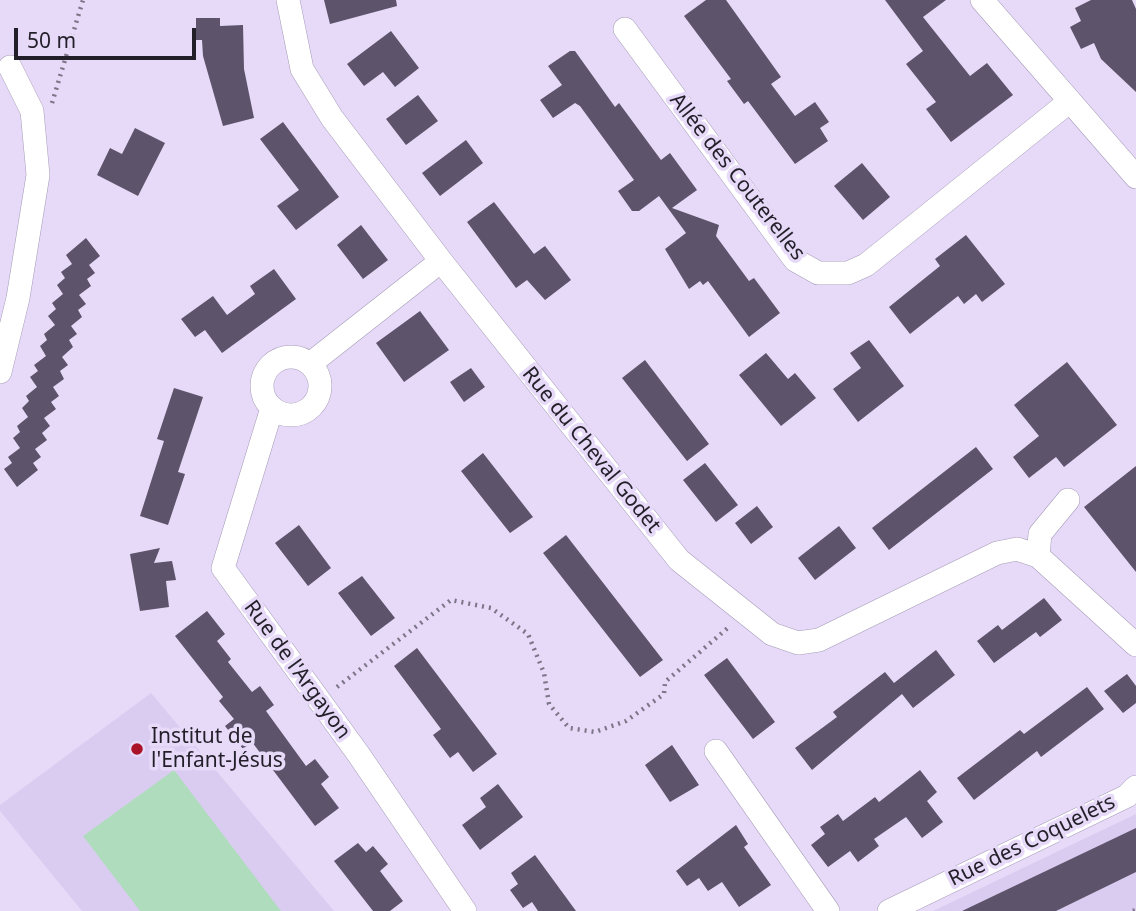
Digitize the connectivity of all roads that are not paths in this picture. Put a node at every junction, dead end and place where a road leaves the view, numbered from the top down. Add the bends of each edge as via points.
1 (288, 0) edge
2 (987, 1) edge
3 (625, 29) dead end
4 (10, 67) dead end
5 (1070, 101) junction
6 (1136, 177) edge
7 (441, 261) junction
8 (310, 364) junction
9 (0, 372) edge
10 (272, 408) junction
11 (1068, 500) dead end
12 (1038, 556) junction
13 (1136, 645) edge
14 (716, 751) dead end
15 (1136, 787) edge
16 (465, 911) edge
17 (828, 911) edge
18 (889, 911) edge

1 - 7 street, Rue du Cheval Godet via 302,69 332,118
2 - 5 street
3 - 5 street, Allée des Couterelles via 795,260 818,273 848,273 866,265
4 - 9 street via 32,111 38,175 21,285
5 - 6 street
7 - 8 street
7 - 12 street, Rue du Cheval Godet via 679,560 772,634 798,643 819,640 997,554 1017,550
8 - 10 street via 320,386 311,407 290,415
8 - 10 street via 292,356 272,363 261,386
10 - 16 street, Rue de l'Argayon via 223,568
11 - 12 street via 1040,534
12 - 13 street
14 - 17 street
15 - 18 street, Rue des Coquelets via 1128,796

